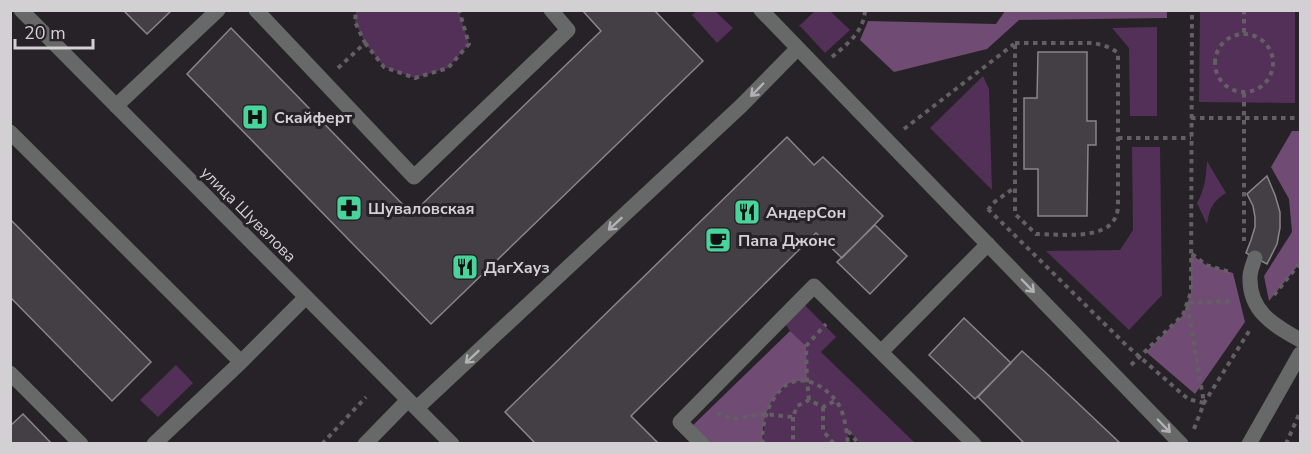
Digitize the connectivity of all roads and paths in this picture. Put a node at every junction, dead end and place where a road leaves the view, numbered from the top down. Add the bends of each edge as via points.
1 (21, 10) edge
2 (218, 10) edge
3 (256, 10) edge
4 (356, 10) edge
5 (459, 10) edge
6 (550, 10) edge
7 (865, 10) edge
8 (1192, 10) edge
9 (1213, 10) edge
10 (1277, 10) edge
11 (1244, 11) edge
12 (770, 14) edge
13 (1244, 33) junction
14 (365, 44) junction
15 (1015, 44) junction
16 (798, 48) junction
17 (818, 69) junction
18 (323, 81) junction
19 (1244, 93) junction
20 (116, 106) junction
21 (1191, 118) junction
22 (1244, 118) junction
23 (1300, 118) edge
24 (912, 123) dead end
25 (10, 132) edge
26 (1118, 138) junction
27 (1191, 138) junction
28 (1015, 188) junction
29 (993, 203) dead end
30 (988, 209) dead end
31 (988, 244) junction
32 (1244, 244) dead end
33 (1191, 254) junction
34 (1255, 258) dead end
35 (1300, 264) edge
36 (1233, 273) dead end
37 (306, 297) junction
38 (1240, 301) dead end
39 (1187, 303) junction
40 (838, 310) junction
41 (1261, 313) junction
42 (1300, 340) edge
43 (881, 352) junction
44 (1300, 354) edge
45 (1140, 357) junction
46 (241, 362) junction
47 (12, 378) edge
48 (1117, 378) junction
49 (807, 380) junction
50 (366, 397) dead end
51 (809, 400) junction
52 (835, 401) junction
53 (1204, 403) junction
54 (413, 404) junction
55 (697, 406) junction
56 (823, 408) junction
57 (1300, 412) edge
58 (765, 414) junction
59 (793, 417) junction
60 (847, 430) junction
61 (1187, 438) edge
62 (81, 444) edge
63 (154, 444) edge
64 (322, 444) edge
65 (365, 444) edge
66 (452, 444) edge
67 (702, 444) edge
68 (763, 444) edge
69 (793, 444) edge
70 (834, 444) edge
71 (848, 444) edge
72 (859, 444) edge
73 (974, 444) edge
74 (1249, 444) edge
75 (1286, 444) edge

1 - 20 street, улица Шувалова
2 - 20 street
3 - 18 street
4 - 14 path via 355,22
5 - 14 path via 469,44 448,68 415,78 384,67
6 - 18 street via 568,30 414,177
7 - 17 path via 856,36
8 - 21 path
9 - 11 path
10 - 11 path
11 - 13 path
12 - 16 street
13 - 19 path via 1225,40 1215,58 1215,69 1225,86
13 - 19 path via 1262,39 1274,63 1262,87
14 - 18 path
15 - 24 path
15 - 26 path via 1093,44 1118,53
15 - 28 path
16 - 17 street
16 -> 54 street via 741,106
17 - 31 street
19 - 22 path
20 - 37 street, улица Шувалова
21 - 22 path
21 - 27 path
22 - 23 path
22 - 32 path
25 - 46 street
26 - 27 path
26 - 28 path via 1118,201 1116,216 1107,228 1093,234 1036,234 1015,214
27 - 33 path
28 - 29 path
30 - 45 path
31 - 43 street
31 -> 48 street
33 - 36 path via 1206,265
33 - 39 path via 1191,292
34 - 41 street via 1250,275
35 - 41 path
37 - 46 street
37 - 54 street, улица Шувалова
38 - 39 path
39 - 45 path via 1183,315
39 - 53 path
40 - 43 street
40 - 49 path via 806,346
40 - 55 street via 814,286
41 - 42 street
41 - 53 path
43 - 73 street
44 - 74 street
45 - 48 path
45 - 53 path via 1188,399
46 - 63 street
47 - 62 street
48 -> 61 street
49 - 51 path
49 - 52 path via 826,390
49 - 58 path via 790,383 776,394
50 - 64 path
51 - 56 path
51 - 59 path via 797,406
52 - 56 path
52 - 60 path
53 - 61 path
54 - 65 street
54 - 66 street, улица Шувалова
55 - 58 path via 733,419
55 - 67 street via 680,422
56 - 70 path via 823,431
57 - 75 path
58 - 59 path
58 - 68 path
59 - 69 path
60 - 71 path
60 - 72 path

